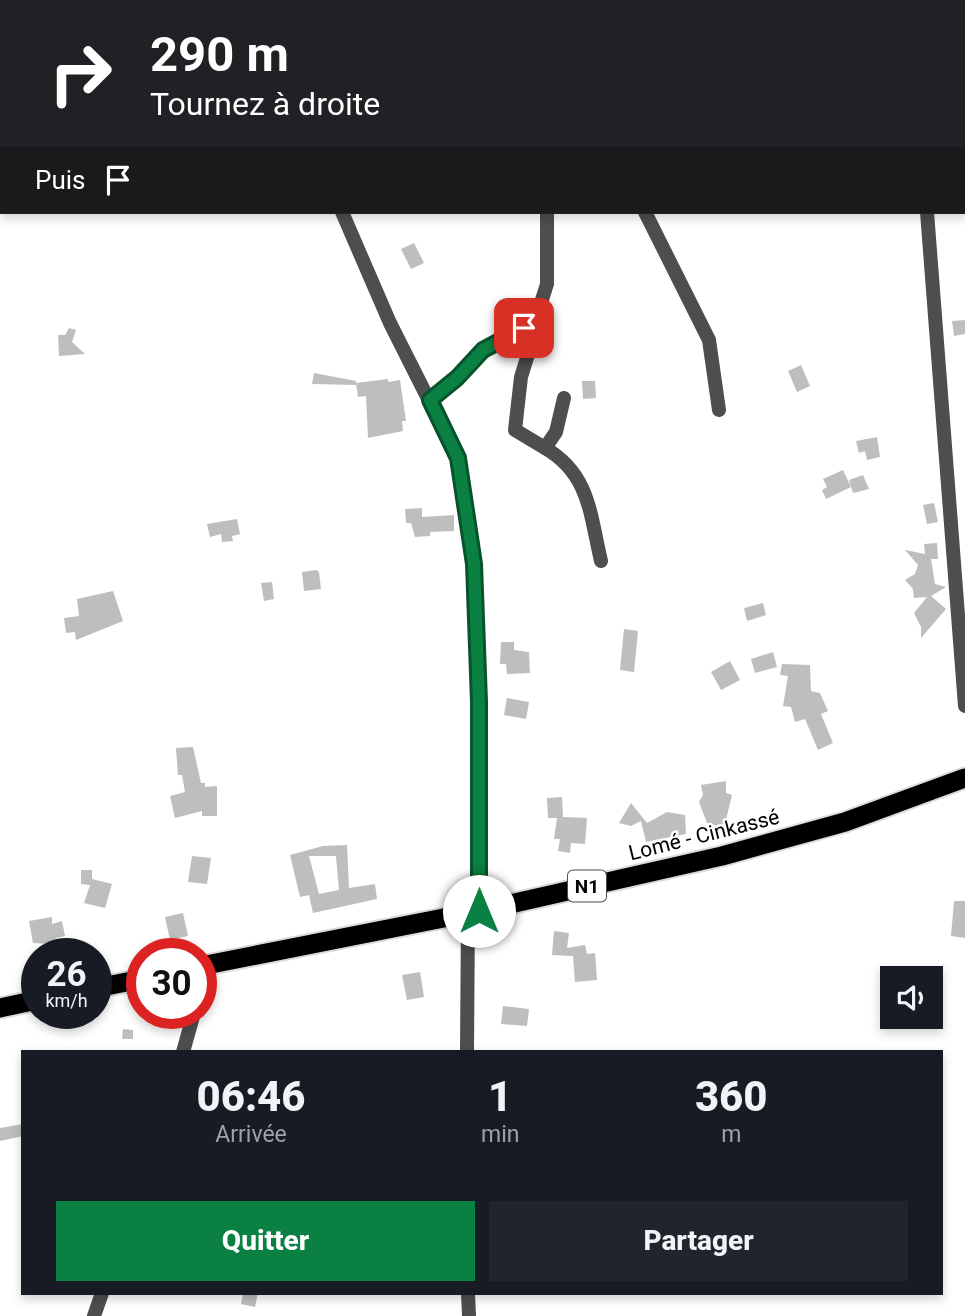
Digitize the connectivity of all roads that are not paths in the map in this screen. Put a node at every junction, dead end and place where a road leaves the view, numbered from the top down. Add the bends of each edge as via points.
1 (343, 214) edge
2 (547, 214) edge
3 (646, 214) edge
4 (927, 214) edge
5 (541, 315) junction
6 (564, 398) dead end
7 (430, 400) junction
8 (719, 410) dead end
9 (545, 448) junction
10 (601, 561) dead end
11 (965, 706) edge
12 (965, 778) edge
13 (474, 911) junction
14 (217, 967) edge
15 (21, 1003) edge
16 (0, 1008) edge
17 (189, 1029) edge
18 (184, 1050) edge
19 (467, 1050) edge
20 (101, 1295) edge
21 (468, 1295) edge
22 (94, 1316) edge
23 (469, 1316) edge

1 - 7 street via 390,323
2 - 5 street via 547,284
3 - 8 street via 709,340
4 - 11 street
5 - 7 street via 515,335 483,350
5 - 9 street via 521,377 515,430
6 - 9 street via 556,432
7 - 13 street via 458,458 474,564 479,702
9 - 10 street via 563,458 590,504
12 - 13 highway, Lomé - Cinkassé / N1 via 786,839
13 - 14 highway, Lomé - Cinkassé / N1
13 - 19 street
15 - 16 highway
17 - 18 street
20 - 22 street
21 - 23 street

